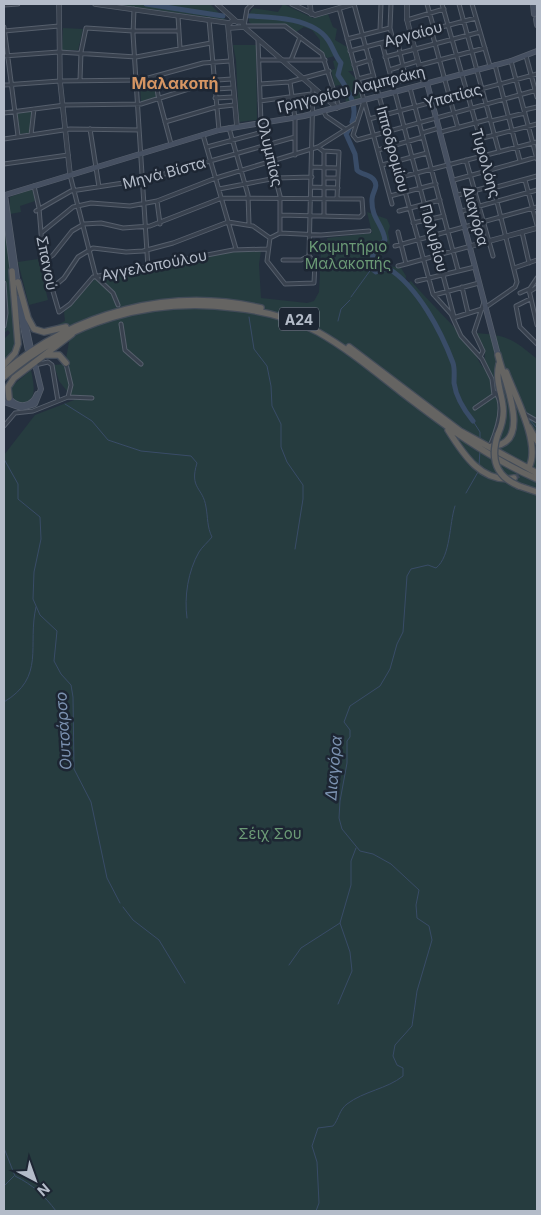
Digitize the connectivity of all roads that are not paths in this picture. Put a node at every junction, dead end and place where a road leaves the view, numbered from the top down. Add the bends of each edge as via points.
1 (18, 4) edge
2 (61, 4) edge
3 (95, 4) edge
4 (217, 4) edge
5 (249, 4) edge
6 (292, 4) edge
7 (309, 4) edge
8 (354, 4) edge
9 (381, 4) edge
10 (391, 4) edge
11 (407, 4) edge
12 (427, 4) edge
13 (442, 4) edge
14 (459, 4) edge
15 (472, 4) edge
16 (533, 4) edge
17 (4, 5) edge
18 (340, 7) edge
19 (134, 9) junction
20 (444, 9) junction
21 (310, 13) junction
22 (429, 13) junction
23 (534, 14) dead end
24 (178, 16) junction
25 (476, 18) junction
26 (209, 20) junction
27 (406, 20) junction
28 (464, 21) junction
29 (232, 22) junction
30 (448, 25) junction
31 (59, 26) junction
32 (244, 26) junction
33 (390, 28) junction
34 (432, 29) junction
35 (4, 30) edge
36 (380, 30) junction
37 (133, 31) junction
38 (179, 31) junction
39 (480, 32) junction
40 (411, 34) junction
41 (362, 35) junction
42 (467, 35) junction
43 (300, 37) junction
44 (347, 39) junction
45 (395, 39) junction
46 (452, 39) junction
47 (258, 41) junction
48 (210, 43) junction
49 (382, 43) junction
50 (435, 44) junction
51 (366, 47) junction
52 (180, 48) junction
53 (485, 48) junction
54 (415, 49) junction
55 (350, 51) junction
56 (537, 51) edge
57 (59, 52) junction
58 (472, 52) junction
59 (81, 53) junction
60 (400, 53) junction
61 (5, 56) edge
62 (456, 56) junction
63 (526, 56) junction
64 (135, 57) junction
65 (385, 57) junction
66 (230, 60) junction
67 (259, 60) junction
68 (282, 60) junction
69 (291, 60) junction
70 (325, 60) junction
71 (370, 60) junction
72 (440, 60) junction
73 (213, 61) junction
74 (511, 61) junction
75 (419, 63) junction
76 (354, 65) junction
77 (402, 66) junction
78 (492, 66) junction
79 (389, 70) junction
80 (477, 70) junction
81 (328, 71) junction
82 (461, 74) junction
83 (537, 74) edge
84 (373, 75) junction
85 (422, 75) junction
86 (532, 75) junction
87 (155, 76) junction
88 (302, 78) junction
89 (445, 78) junction
90 (232, 79) junction
91 (358, 79) junction
92 (516, 79) junction
93 (80, 80) junction
94 (136, 80) junction
95 (406, 80) junction
96 (60, 81) junction
97 (214, 81) junction
98 (290, 82) junction
99 (392, 83) junction
100 (426, 83) junction
101 (10, 84) junction
102 (260, 84) junction
103 (499, 84) junction
104 (4, 85) edge
105 (313, 87) junction
106 (233, 88) junction
107 (410, 88) junction
108 (482, 88) junction
109 (215, 89) junction
110 (536, 90) edge
111 (395, 92) junction
112 (466, 92) junction
113 (311, 94) junction
114 (520, 95) junction
115 (379, 96) junction
116 (537, 96) edge
117 (233, 97) junction
118 (292, 97) junction
119 (450, 97) junction
120 (158, 98) junction
121 (216, 98) junction
122 (503, 99) junction
123 (260, 101) junction
124 (364, 101) junction
125 (432, 102) junction
126 (137, 104) junction
127 (486, 104) junction
128 (62, 105) junction
129 (234, 105) junction
130 (415, 106) junction
131 (537, 106) edge
132 (216, 107) junction
133 (338, 108) junction
134 (470, 108) junction
135 (34, 109) junction
136 (400, 110) junction
137 (524, 111) junction
138 (14, 112) junction
139 (324, 112) junction
140 (454, 112) junction
141 (4, 113) edge
142 (312, 114) junction
143 (384, 114) junction
144 (436, 117) junction
145 (508, 117) junction
146 (295, 118) junction
147 (369, 119) junction
148 (490, 120) junction
149 (165, 122) junction
150 (419, 122) junction
151 (261, 123) junction
152 (356, 123) junction
153 (475, 123) junction
154 (537, 124) edge
155 (237, 126) junction
156 (404, 126) junction
157 (528, 127) junction
158 (229, 128) junction
159 (345, 128) junction
160 (458, 128) junction
161 (65, 130) junction
162 (90, 130) junction
163 (139, 130) junction
164 (219, 130) junction
165 (440, 130) junction
166 (388, 131) junction
167 (263, 132) junction
168 (422, 132) junction
169 (512, 132) junction
170 (31, 134) junction
171 (203, 134) junction
172 (374, 135) junction
173 (18, 136) junction
174 (494, 136) junction
175 (295, 137) junction
176 (423, 137) junction
177 (4, 138) edge
178 (479, 139) junction
179 (232, 140) junction
180 (408, 141) junction
181 (535, 142) edge
182 (170, 145) junction
183 (267, 145) junction
184 (392, 146) junction
185 (207, 147) junction
186 (318, 147) junction
187 (516, 147) junction
188 (311, 150) junction
189 (378, 150) junction
190 (324, 151) junction
191 (499, 152) junction
192 (427, 153) junction
193 (140, 154) junction
194 (236, 154) junction
195 (68, 155) junction
196 (295, 155) junction
197 (484, 155) junction
198 (412, 157) junction
199 (537, 158) edge
200 (466, 160) junction
201 (211, 161) junction
202 (397, 161) junction
203 (520, 161) junction
204 (272, 162) junction
205 (4, 164) edge
206 (449, 164) junction
207 (382, 165) junction
208 (96, 167) junction
209 (312, 168) junction
210 (324, 168) junction
211 (338, 168) junction
212 (432, 169) junction
213 (489, 170) junction
214 (241, 171) junction
215 (416, 173) junction
216 (70, 174) junction
217 (471, 175) junction
218 (537, 176) edge
219 (312, 177) junction
220 (401, 177) junction
221 (216, 178) junction
222 (276, 178) junction
223 (324, 178) junction
224 (338, 178) junction
225 (143, 180) junction
226 (454, 180) junction
227 (525, 180) junction
228 (245, 184) junction
229 (436, 184) junction
230 (34, 186) junction
231 (99, 187) junction
232 (312, 187) junction
233 (493, 187) junction
234 (324, 188) junction
235 (338, 188) junction
236 (421, 188) junction
237 (220, 189) junction
238 (475, 190) junction
239 (537, 190) edge
240 (73, 191) junction
241 (405, 192) junction
242 (529, 193) junction
243 (458, 195) junction
244 (390, 196) junction
245 (4, 197) edge
246 (222, 198) junction
247 (248, 198) junction
248 (280, 198) junction
249 (311, 198) junction
250 (324, 198) junction
251 (337, 198) junction
252 (440, 200) junction
253 (157, 201) junction
254 (497, 202) junction
255 (144, 204) junction
256 (392, 204) dead end
257 (425, 204) junction
258 (77, 206) junction
259 (479, 206) junction
260 (537, 207) edge
261 (409, 208) junction
262 (533, 208) junction
263 (38, 209) junction
264 (399, 211) dead end
265 (462, 211) junction
266 (280, 215) junction
267 (311, 215) junction
268 (324, 216) junction
269 (444, 216) junction
270 (501, 217) junction
271 (429, 220) junction
272 (229, 222) junction
273 (483, 222) junction
274 (82, 224) junction
275 (160, 224) junction
276 (413, 224) junction
277 (249, 225) junction
278 (466, 226) junction
279 (537, 226) edge
280 (145, 227) junction
281 (369, 232) dead end
282 (398, 232) dead end
283 (448, 232) junction
284 (522, 232) junction
285 (41, 233) junction
286 (280, 233) junction
287 (311, 234) junction
288 (433, 235) junction
289 (506, 237) junction
290 (270, 238) junction
291 (418, 240) junction
292 (489, 242) junction
293 (401, 244) junction
294 (395, 246) dead end
295 (471, 246) junction
296 (89, 249) junction
297 (236, 249) junction
298 (267, 249) junction
299 (147, 250) junction
300 (453, 251) junction
301 (439, 255) junction
302 (309, 256) junction
303 (493, 256) dead end
304 (423, 259) junction
305 (283, 260) dead end
306 (537, 260) edge
307 (44, 261) junction
308 (529, 263) junction
309 (406, 264) junction
310 (398, 266) dead end
311 (475, 267) junction
312 (148, 268) junction
313 (514, 268) junction
314 (458, 270) junction
315 (12, 271) junction
316 (444, 274) junction
317 (96, 277) junction
318 (428, 278) junction
319 (537, 278) edge
320 (18, 282) junction
321 (417, 282) dead end
322 (4, 283) edge
323 (480, 283) junction
324 (4, 287) edge
325 (462, 287) junction
326 (537, 287) edge
327 (52, 288) junction
328 (529, 290) junction
329 (448, 291) junction
330 (520, 293) dead end
331 (434, 295) junction
332 (530, 299) junction
333 (5, 305) edge
334 (118, 305) dead end
335 (484, 308) junction
336 (57, 310) joint
337 (468, 313) junction
338 (536, 313) edge
339 (453, 318) junction
340 (88, 322) junction
341 (4, 324) edge
342 (121, 324) dead end
343 (537, 325) edge
344 (77, 330) junction
345 (537, 344) edge
346 (498, 355) junction
347 (44, 356) junction
348 (480, 357) junction
349 (500, 362) junction
350 (66, 363) joint
351 (141, 364) dead end
352 (4, 365) edge
353 (34, 365) junction
354 (4, 372) edge
355 (4, 378) edge
356 (494, 392) junction
357 (68, 397) junction
358 (9, 398) joint
359 (92, 398) dead end
360 (58, 401) junction
361 (4, 402) edge
362 (475, 408) dead end
363 (15, 410) junction
364 (522, 413) junction
365 (537, 421) edge
366 (526, 423) junction
367 (4, 426) edge
368 (445, 426) junction
369 (537, 440) edge
370 (477, 442) junction
371 (487, 447) junction
372 (529, 467) dead end
373 (537, 473) edge
374 (514, 478) tunnel mouth
375 (537, 479) edge
376 (537, 492) edge

1 - 17 street
2 - 31 street
3 - 19 street
4 - 29 street
5 - 32 street
6 - 21 street
7 - 21 street
8 - 18 street
8 - 41 street, Ιπποδρομίου
9 - 36 street
10 - 33 street
11 - 27 street, Διαγόρα
12 - 22 street
13 - 20 street, Τυρολόης
14 - 28 street
15 - 25 street
16 - 23 main road
18 - 21 street
18 - 44 street
19 - 24 street
19 - 37 street
20 - 22 street
20 - 30 street, Τυρολόης
22 - 27 street
22 - 34 street
24 - 26 street
24 - 38 street
25 - 28 street, Αργαίου
25 - 39 street
26 - 29 street
26 - 48 street
27 - 40 street, Διαγόρα
28 - 30 street, Αργαίου
28 - 42 street
29 - 32 street
29 - 32 street via 232,28
29 - 66 street
30 - 34 street, Αργαίου
30 - 46 street, Τυρολόης
31 - 35 street
31 - 57 street
32 - 43 street via 284,26
32 - 47 street
33 - 36 street
33 - 45 street
34 - 40 street, Αργαίου
34 - 50 street
35 - 61 street
36 - 41 street
37 - 38 street
37 - 59 street via 86,28
37 - 64 street
38 - 52 street
39 - 42 street
39 - 53 street
40 - 45 street, Αργαίου
40 - 54 street, Διαγόρα
41 - 44 street
41 - 51 street, Ιπποδρομίου
42 - 46 street
42 - 58 street
43 - 69 street
43 - 70 street
44 - 55 street
45 - 49 street, Αργαίου
45 - 60 street
46 - 50 street
46 - 62 street, Τυρολόης
47 - 67 street, Ολυμπίας
47 - 68 street
48 - 52 street
48 - 73 street
49 - 51 street, Αργαίου
49 - 65 street, Πολυβίου
50 - 54 street
50 - 72 street
51 - 55 street, Αργαίου
51 - 71 street, Ιπποδρομίου
52 - 64 street
53 - 58 street
53 - 78 street
54 - 60 street
54 - 75 street, Διαγόρα
55 - 76 street
56 - 63 main road, Γρηγορίου Λαμπράκη
57 - 59 street
57 - 61 street
57 - 96 street
58 - 62 street
58 - 80 street
59 - 64 street
59 - 93 street
60 - 65 street
60 - 77 street
61 - 101 street
62 - 72 street
62 - 82 street, Τυρολόης
63 - 74 main road, Γρηγορίου Λαμπράκη
63 - 86 street
64 - 94 street
65 - 79 street, Πολυβίου
66 - 73 street
66 - 90 street
67 - 68 street
67 - 102 street, Ολυμπίας
68 - 69 street
68 - 88 street
69 - 70 street
70 - 81 street
71 - 76 street
71 - 84 street, Ιπποδρομίου
72 - 75 street
72 - 89 street
73 - 87 street
73 - 97 street
74 - 78 main road, Γρηγορίου Λαμπράκη
74 - 92 street
75 - 77 street
75 - 85 street, Διαγόρα
76 - 91 street
77 - 79 street
77 - 95 street
78 - 80 main road, Γρηγορίου Λαμπράκη
78 - 103 street
79 - 99 street, Πολυβίου
80 - 82 main road, Γρηγορίου Λαμπράκη
80 - 108 street
81 - 88 street
81 - 133 street
82 - 89 main road, Γρηγορίου Λαμπράκη
82 - 112 street, Τυρολόης
83 - 86 street, Υπατίας
84 - 91 street
84 - 115 street, Ιπποδρομίου
85 - 95 street
85 - 100 street, Διαγόρα
86 - 92 street, Υπατίας
86 - 110 street
87 - 94 street
87 - 120 street
88 - 98 street
88 - 105 street
89 - 100 main road, Γρηγορίου Λαμπράκη
89 - 119 street
90 - 97 street
90 - 106 street
91 - 124 street
92 - 103 street, Υπατίας
92 - 114 street
93 - 94 street
93 - 96 street
94 - 126 street
95 - 99 street
96 - 101 street
96 - 128 street
97 - 109 street
97 - 120 street
98 - 102 street
98 - 118 street
99 - 111 street, Πολυβίου
100 - 107 main road, Γρηγορίου Λαμπράκη
100 - 125 main road, Διαγόρα
101 - 104 street
101 - 138 street
102 - 123 street, Ολυμπίας
103 - 108 street, Υπατίας
103 - 122 street
105 - 113 street
105 - 133 street
106 - 109 street
106 - 117 street
107 - 111 main road, Γρηγορίου Λαμπράκη
107 - 130 street
108 - 112 street, Υπατίας
108 - 127 street
109 - 121 street
110 - 114 street
110 - 116 street
111 - 115 main road, Γρηγορίου Λαμπράκη
111 - 136 street, Πολυβίου
112 - 119 street, Υπατίας
112 - 134 street, Τυρολόης
113 - 118 street
113 - 142 street
114 - 122 street
114 - 137 street
115 - 124 main road, Γρηγορίου Λαμπράκη
115 - 143 street, Ιπποδρομίου
117 - 121 street
117 - 129 street
118 - 123 street
118 - 146 street
119 - 125 street, Υπατίας
119 - 140 street
120 - 126 street
120 - 149 street
121 - 132 street
122 - 127 street
122 - 145 street
123 - 151 street, Ολυμπίας
124 - 133 main road, Γρηγορίου Λαμπράκη
124 - 147 street
124 - 152 street
125 - 130 street, Υπατίας
125 - 144 main road, Διαγόρα
126 - 128 street
126 - 163 street
127 - 134 street
127 - 148 street
128 - 135 street
128 - 161 street
129 - 132 street
129 - 155 street
130 - 136 street, Υπατίας
130 - 150 street
131 - 137 street
132 - 149 street
132 - 164 street
133 - 139 main road, Γρηγορίου Λαμπράκη
134 - 140 street
134 - 153 street, Τυρολόης
135 - 138 street
135 - 170 street
136 - 143 street, Υπατίας
136 - 156 street, Πολυβίου
137 - 145 street
137 - 157 street
138 - 141 street
138 - 173 street
139 - 142 main road, Γρηγορίου Λαμπράκη
139 - 159 street
140 - 144 street
140 - 160 street
142 - 146 main road, Γρηγορίου Λαμπράκη
142 - 188 street
143 - 147 street, Υπατίας
143 - 166 street, Ιπποδρομίου
144 - 150 street
144 - 165 main road, Διαγόρα
145 - 148 street
145 - 169 street
146 - 151 main road, Γρηγορίου Λαμπράκη
146 - 175 street
147 - 172 street
148 - 153 street
148 - 174 street
149 - 182 street
150 - 156 street
150 - 168 street
151 - 155 main road, Γρηγορίου Λαμπράκη
151 - 167 street, Ολυμπίας
152 - 159 street
152 - 172 street via 355,139
153 - 160 street
153 - 178 street, Τυρολόης
154 - 157 street
155 - 158 main road, Γρηγορίου Λαμπράκη
156 - 166 street
156 - 180 street, Πολυβίου
157 - 169 street
157 - 181 street
158 - 164 main road, Γρηγορίου Λαμπράκη
158 - 179 street
159 - 186 street
160 - 165 street
161 - 162 street
161 - 170 street
161 - 195 street
162 - 163 street
162 - 208 street
163 - 193 street
164 - 171 main road, Γρηγορίου Λαμπράκη
165 - 168 street
165 - 206 main road, Διαγόρα
166 - 172 street
166 - 184 street, Ιπποδρομίου
167 - 179 street
167 - 183 street, Ολυμπίας
168 - 176 street
169 - 174 street
169 - 187 street
170 - 173 street
171 - 182 main road, Γρηγορίου Λαμπράκη
171 - 185 street
172 - 189 street
173 - 177 street
174 - 178 street
174 - 191 street
175 - 183 street, Μηνά Βίστα
175 - 196 street
176 - 180 street
176 - 192 street
178 - 197 street, Τυρολόης
179 - 185 street
179 - 194 street
180 - 184 street
180 - 198 street, Πολυβίου
181 - 187 street
181 - 199 street
182 - 193 main road, Γρηγορίου Λαμπράκη
183 - 194 street, Μηνά Βίστα
183 - 204 street, Ολυμπίας
184 - 189 street
184 - 202 street, Ιπποδρομίου
185 - 201 street
186 - 188 street
186 - 190 street
187 - 191 street
187 - 203 street
188 - 196 street
188 - 209 street
189 - 207 street
190 - 210 street
190 - 211 street via 339,152
191 - 197 street
192 - 198 street
192 - 212 street
193 - 208 main road, Γρηγορίου Λαμπράκη
193 - 225 street
194 - 201 street, Μηνά Βίστα
194 - 214 street
195 - 205 street
195 - 216 street
196 - 204 street
197 - 200 street
197 - 213 street, Τυρολόης
198 - 202 street
198 - 215 street, Πολυβίου
199 - 203 street
200 - 206 street
200 - 217 street
201 - 221 street
201 - 225 street, Μηνά Βίστα
202 - 207 street
202 - 220 street, Ιπποδρομίου
203 - 213 street
204 - 214 street
204 - 222 street, Ολυμπίας
206 - 212 street
206 - 226 main road, Διαγόρα
207 - 244 street
208 - 216 main road, Γρηγορίου Λαμπράκη
208 - 231 street
209 - 210 street
209 - 219 street
210 - 211 street
210 - 223 street
211 - 224 street
212 - 215 street
212 - 229 street
213 - 217 street
213 - 233 street, Τυρολόης
214 - 221 street
214 - 228 street
215 - 220 street
215 - 236 street, Πολυβίου
216 - 230 main road, Γρηγορίου Λαμπράκη
216 - 240 street
217 - 226 street
217 - 238 street
218 - 227 street
219 - 222 street
219 - 232 street
220 - 241 street, Ιπποδρομίου
221 - 237 street
221 - 253 street
222 - 228 street
222 - 248 street, Ολυμπίας
223 - 224 street
223 - 234 street
224 - 235 street
225 - 231 street, Μηνά Βίστα
225 - 255 street
226 - 243 main road, Διαγόρα
227 - 233 street
227 - 242 street
228 - 237 street
228 - 247 street
229 - 236 street
229 - 252 street
230 - 245 main road, Γρηγορίου Λαμπράκη
230 - 263 street, Σπανού
231 - 240 street, Μηνά Βίστα
232 - 234 street
232 - 249 street
233 - 238 street
233 - 254 street, Τυρολόης
234 - 235 street
234 - 250 street
235 - 251 street
236 - 241 street
236 - 257 street, Πολυβίου
237 - 246 street
238 - 243 street
238 - 259 street
239 - 242 street
240 - 258 street
240 - 263 street, Μηνά Βίστα
241 - 244 street
241 - 261 street, Ιπποδρομίου
242 - 254 street
242 - 262 street
243 - 265 main road, Διαγόρα
244 - 256 street
245 - 315 main road
245 - 320 main road
246 - 247 street
246 - 272 street
246 - 275 street
247 - 248 street
247 - 277 street
248 - 249 street
248 - 266 street, Ολυμπίας
249 - 250 street
249 - 267 street
250 - 251 street
250 - 268 street
251 - 268 street via 362,199 364,213 362,216
252 - 257 street
252 - 269 street
253 - 255 street
253 - 275 street
254 - 259 street
254 - 270 street, Τυρολόης
255 - 258 street via 93,203
255 - 280 street
257 - 261 street
257 - 271 street, Πολυβίου
258 - 274 street
258 - 285 street via 65,211
259 - 265 street
259 - 273 street
260 - 262 street
261 - 264 street
261 - 276 street, Ιπποδρομίου
262 - 270 street
262 - 279 street
263 - 285 street, Σπανού
265 - 278 main road, Διαγόρα
266 - 267 street
266 - 286 street, Ολυμπίας
267 - 268 street
267 - 287 street
269 - 271 street
269 - 283 street
270 - 273 street
270 - 289 street, Τυρολόης
271 - 276 street
271 - 288 street, Πολυβίου
272 - 277 street
272 - 297 street
272 - 299 street
273 - 278 street
273 - 292 street
274 - 280 street
274 - 296 street
274 - 307 street
275 - 280 street
276 - 291 street, Ιπποδρομίου
277 - 290 street
278 - 283 street
278 - 295 main road, Διαγόρα
279 - 284 street
280 - 299 street
281 - 287 street
282 - 293 street
283 - 288 street
283 - 300 street
284 - 289 street
284 - 308 street
285 - 307 street, Σπανού
286 - 287 street
286 - 290 street
287 - 302 street
288 - 291 street
288 - 301 street, Πολυβίου
289 - 292 street
289 - 313 street, Τυρολόης
290 - 298 street
291 - 293 street
291 - 304 street, Ιπποδρομίου
292 - 295 street
292 - 303 street
293 - 294 street
293 - 309 street
295 - 300 street
295 - 311 main road, Διαγόρα
296 - 299 street
296 - 317 street
296 - 327 street via 78,256 64,278
297 - 298 street, Αγγελοπούλου
297 - 312 street, Αγγελοπούλου
298 - 302 street via 267,263 285,284 314,283 315,263
299 - 312 street
300 - 301 street
300 - 314 street
301 - 304 street
301 - 316 street, Πολυβίου
302 - 305 street via 301,260
304 - 309 street
304 - 318 street, Ιπποδρομίου
306 - 308 street
307 - 327 street, Σπανού
308 - 313 street
309 - 310 street
311 - 314 street
311 - 323 main road, Διαγόρα
312 - 317 street, Αγγελοπούλου
313 - 335 street, Τυρολόης via 516,286
314 - 316 street
315 - 320 main road via 29,350
315 - 352 highway via 18,344 16,352
316 - 318 street
316 - 329 street, Πολυβίου
317 - 334 street via 108,286
317 - 336 street, Αγγελοπούλου via 66,308 60,312
318 - 321 street
318 - 331 street, Ιπποδρομίου
319 - 328 street
320 - 340 highway via 30,322 36,330 46,332
322 - 324 street
323 - 325 street
323 - 335 main road, Διαγόρα
324 - 333 street
325 - 329 street
325 - 337 street
326 - 328 street
327 - 336 street, Σπανού
328 - 330 street
328 - 332 street
329 - 331 street
329 - 339 street, Πολυβίου
331 - 339 street, Ιπποδρομίου
332 - 338 street
332 - 345 street via 516,306 521,328
333 - 341 street
335 - 337 street
335 - 346 main road, Διαγόρα
335 - 348 street via 474,332 483,351
337 - 339 street
338 - 343 street
339 - 348 street via 460,335
340 - 354 highway, Α24 via 46,341
340 - 370 highway, Α24 via 166,300 207,300 254,306 294,318 319,329 366,359
342 - 351 street via 124,350
344 - 347 highway
344 - 355 highway, Α24 via 36,352
344 - 368 highway, Α24 via 131,312 168,305 210,305 262,312 300,324 335,342
346 - 349 highway
346 - 364 highway
347 - 350 highway via 59,355
347 - 358 highway via 10,382
348 - 356 street via 491,377
349 - 371 highway via 515,427 506,441
349 - 376 highway, bridge via 499,379 505,411 493,451 495,465 503,477
350 - 357 street via 71,385
353 - 358 main road via 38,386 35,400 20,405
353 - 360 street via 48,362 52,365
353 - 363 main road via 40,389 38,400 30,408
356 - 362 street via 492,397
356 - 371 street via 499,399 498,416
357 - 359 street
357 - 360 street
360 - 363 street via 33,411
361 - 363 main road
363 - 367 street
364 - 365 street
364 - 366 highway
366 - 369 highway
366 - 372 highway via 533,450
368 - 370 highway, Α24
368 - 374 highway via 459,447 482,471 499,478
370 - 371 highway, Α24
371 - 373 highway, Α24
371 - 375 highway, Α24

